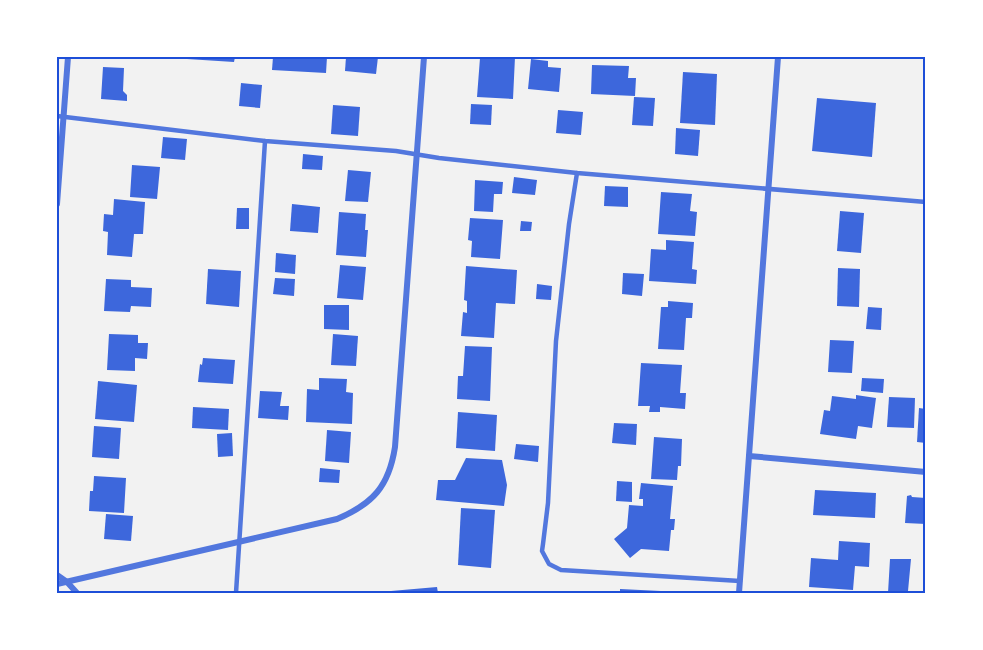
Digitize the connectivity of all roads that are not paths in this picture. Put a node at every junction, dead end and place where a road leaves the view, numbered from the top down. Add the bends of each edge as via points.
1 (68, 57) edge
2 (424, 57) edge
3 (778, 57) edge
4 (60, 117) edge
5 (265, 141) junction
6 (417, 154) junction
7 (577, 173) junction
8 (769, 189) junction
9 (926, 202) edge
10 (57, 204) edge
11 (749, 456) junction
12 (926, 472) edge
13 (240, 541) junction
14 (57, 575) edge
15 (740, 581) junction
16 (67, 582) junction
17 (57, 584) edge
18 (78, 593) edge
19 (236, 593) edge
20 (739, 593) edge

1 - 4 street
2 - 6 street
3 - 8 street
4 - 5 lane
4 - 10 street
5 - 6 lane
5 - 13 lane
6 - 7 lane
6 - 13 street via 395,447 389,473 375,496 351,513
7 - 8 lane
7 - 15 lane via 556,341 545,558 561,570
8 - 9 lane
8 - 11 street
11 - 12 street
11 - 15 street
13 - 16 street
13 - 19 lane
14 - 16 street
15 - 20 street
16 - 17 street
16 - 18 street

